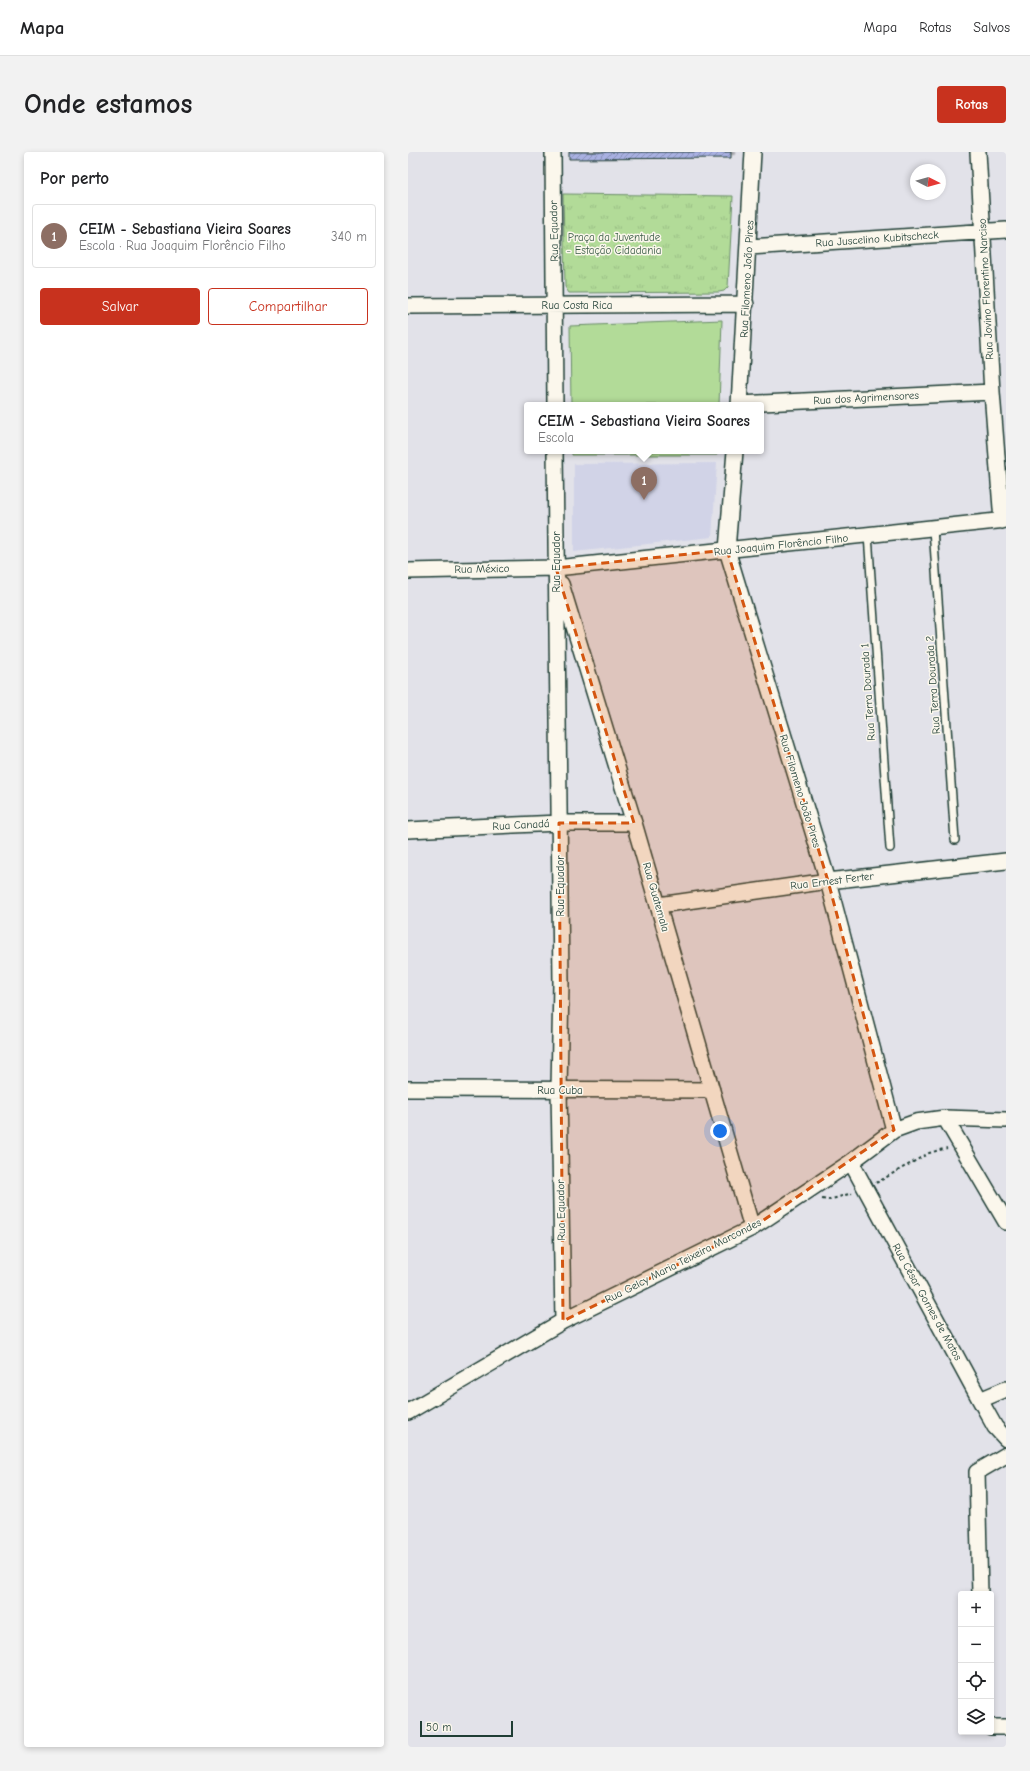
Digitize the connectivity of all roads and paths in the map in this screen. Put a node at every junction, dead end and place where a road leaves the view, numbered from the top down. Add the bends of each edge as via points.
1 (553, 152) edge
2 (753, 152) edge
3 (978, 152) edge
4 (1006, 230) edge
5 (983, 231) junction
6 (749, 248) junction
7 (746, 304) junction
8 (555, 305) junction
9 (408, 306) edge
10 (992, 392) junction
11 (555, 402) edge
12 (739, 402) edge
13 (764, 403) edge
14 (555, 454) edge
15 (736, 454) edge
16 (1004, 521) edge
17 (933, 529) junction
18 (868, 535) junction
19 (727, 550) junction
20 (556, 568) junction
21 (408, 571) edge
22 (560, 823) junction
23 (634, 823) junction
24 (408, 830) edge
25 (955, 840) dead end
26 (890, 848) dead end
27 (1006, 861) edge
28 (828, 881) junction
29 (659, 905) junction
30 (408, 1089) edge
31 (559, 1090) junction
32 (712, 1090) junction
33 (945, 1118) junction
34 (1006, 1120) edge
35 (894, 1130) junction
36 (960, 1144) junction
37 (851, 1162) junction
38 (866, 1190) junction
39 (822, 1199) dead end
40 (1006, 1222) edge
41 (752, 1228) junction
42 (563, 1321) junction
43 (1006, 1388) edge
44 (980, 1400) junction
45 (408, 1412) edge
46 (1001, 1423) edge
47 (1006, 1439) edge
48 (1006, 1455) edge
49 (980, 1591) edge
50 (1006, 1726) edge
51 (994, 1727) edge

1 - 8 street, Rua Equador
2 - 6 street, Rua Filomeno João Pires
3 - 5 street, Rua Jovino Florentino Narciso
4 - 5 street, Rua Juscelino Kubitscheck
5 - 6 street, Rua Juscelino Kubitscheck
5 - 10 street, Rua Jovino Florentino Narciso
6 - 7 street, Rua Filomeno João Pires
7 - 8 street, Rua Costa Rica
7 - 12 street, Rua Filomeno João Pires
8 - 9 street, Rua Costa Rica
8 - 11 street, Rua Equador
10 - 13 street, Rua dos Agrimensores
10 - 16 street, Rua Jovino Florentino Narciso
14 - 20 street, Rua Equador
15 - 19 street, Rua Filomeno João Pires
16 - 17 street, Rua Joaquim Florêncio Filho
17 - 18 street, Rua Joaquim Florêncio Filho
17 - 25 lane, Rua Terra Dourada 2
18 - 19 street, Rua Joaquim Florêncio Filho
18 - 26 lane, Rua Terra Dourada 1
19 - 20 street, Rua Joaquim Florêncio Filho
19 - 28 street, Rua Filomeno João Pires
20 - 21 street, Rua México
20 - 22 street, Rua Equador
20 - 23 street, Rua Guatemala
22 - 23 street, Rua Canadá
22 - 24 street, Rua Canadá
22 - 31 street, Rua Equador
23 - 29 street, Rua Guatemala
27 - 28 street, Rua Ernest Ferter
28 - 29 street, Rua Ernest Ferter
28 - 35 street, Rua Filomeno João Pires
29 - 32 street, Rua Guatemala
30 - 31 street, Rua Cuba
31 - 32 street, Rua Cuba
31 - 42 street, Rua Equador
32 - 41 street, Rua Guatemala
33 - 34 street, Rua Gelcy Maria Teixeira Marcondes
33 - 35 street, Rua Gelcy Maria Teixeira Marcondes via 916,1122
33 - 36 street
35 - 37 street, Rua Gelcy Maria Teixeira Marcondes
36 - 38 path via 929,1153
36 - 40 street
37 - 38 street, Rua César Gomes de Matos
37 - 41 street, Rua Gelcy Maria Teixeira Marcondes
38 - 39 path via 829,1200
38 - 44 street, Rua César Gomes de Matos
41 - 42 street, Rua Gelcy Maria Teixeira Marcondes
42 - 45 street, Rua Gelcy Maria Teixeira Marcondes
43 - 44 street
44 - 46 street, Rua César Gomes de Matos
46 - 47 street, Rua César Gomes de Matos
48 - 49 street via 977,1472
50 - 51 street

